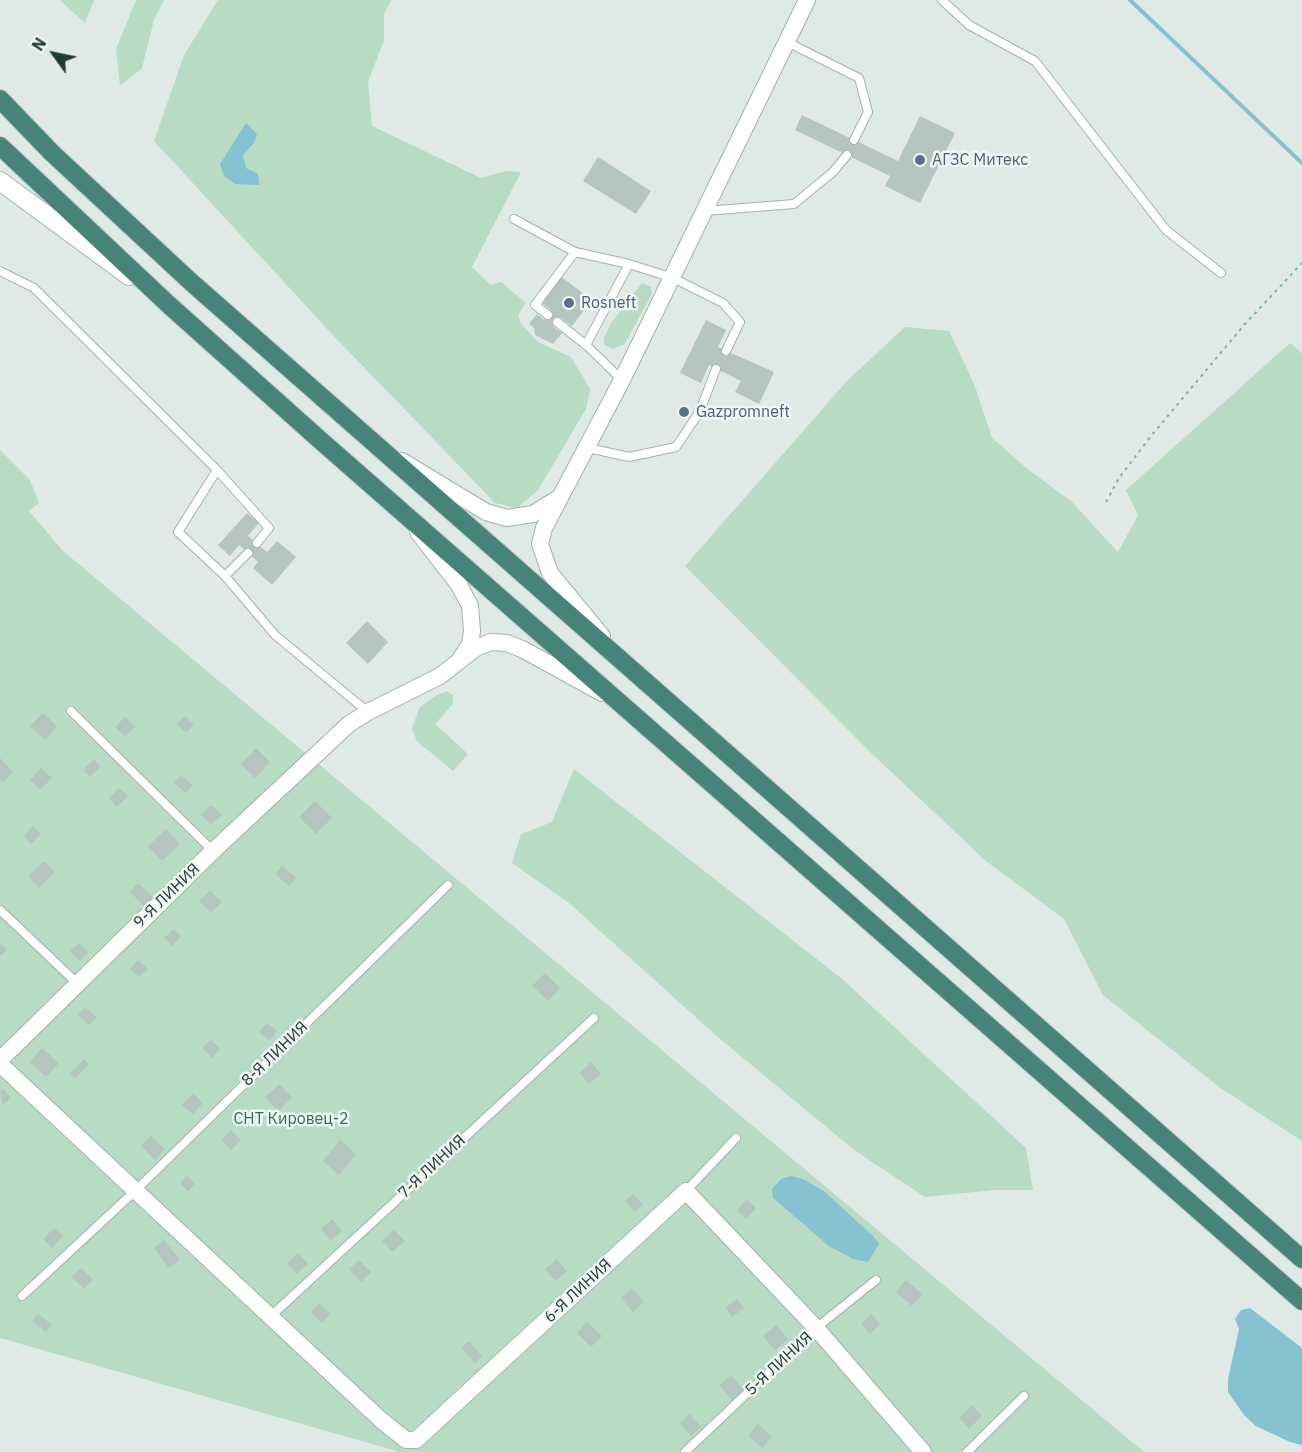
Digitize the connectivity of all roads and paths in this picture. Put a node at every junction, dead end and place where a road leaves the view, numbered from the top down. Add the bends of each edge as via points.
1 (807, 0) edge
2 (942, 0) edge
3 (787, 42) junction
4 (0, 99) edge
5 (854, 140) dead end
6 (0, 146) edge
7 (847, 155) dead end
8 (0, 181) edge
9 (705, 211) junction
10 (514, 219) dead end
11 (575, 252) junction
12 (1302, 263) edge
13 (629, 264) junction
14 (0, 271) edge
15 (1221, 273) dead end
16 (673, 279) junction
17 (169, 305) junction
18 (548, 315) dead end
19 (557, 322) dead end
20 (586, 345) junction
21 (726, 351) dead end
22 (716, 369) dead end
23 (622, 380) junction
24 (588, 448) junction
25 (386, 451) junction
26 (217, 470) junction
27 (557, 498) junction
28 (1106, 502) dead end
29 (402, 511) junction
30 (257, 543) dead end
31 (248, 553) dead end
32 (225, 576) junction
33 (621, 661) junction
34 (457, 664) junction
35 (621, 704) junction
36 (71, 711) dead end
37 (368, 712) junction
38 (213, 851) junction
39 (448, 885) dead end
40 (0, 910) edge
41 (78, 984) junction
42 (594, 1018) dead end
43 (0, 1062) edge
44 (736, 1138) dead end
45 (135, 1191) junction
46 (686, 1191) junction
47 (1302, 1259) edge
48 (876, 1280) dead end
49 (22, 1296) dead end
50 (1302, 1301) edge
51 (271, 1316) junction
52 (816, 1328) junction
53 (1024, 1396) dead end
54 (685, 1452) edge
55 (923, 1452) edge
56 (967, 1452) edge

1 - 3 street
2 - 15 lane via 969,25 1035,61 1166,230
3 - 5 lane via 859,78 868,112
3 - 9 street
4 - 25 highway via 52,153 191,282
6 - 17 highway
7 - 9 lane via 794,204
8 - 17 main road
9 - 16 street
10 - 11 lane
11 - 13 lane
11 - 18 lane via 535,305
12 - 28 path via 1151,436
13 - 16 lane
13 - 20 lane
14 - 26 lane via 34,288
16 - 21 lane via 723,303 740,322
16 - 23 street
17 - 29 highway
19 - 20 lane
20 - 23 lane
22 - 24 lane via 700,411 676,447 629,457
23 - 24 street
24 - 27 street
25 - 27 street via 486,512 507,518 533,514
25 - 33 highway
26 - 30 lane via 269,528
26 - 32 lane via 178,532
27 - 33 street via 540,543 544,560 550,573
29 - 34 street via 459,585 470,606 470,644
29 - 35 highway
31 - 32 lane
32 - 37 lane via 275,635
33 - 47 highway
34 - 35 street, 9-Я ЛИНИЯ via 476,648 491,642 507,643
34 - 37 street, 9-Я ЛИНИЯ
35 - 50 highway
36 - 38 lane
37 - 38 street, 9-Я ЛИНИЯ via 337,735
38 - 41 street, 9-Я ЛИНИЯ
39 - 45 lane, 8-Я ЛИНИЯ
40 - 41 lane
41 - 43 street, 9-Я ЛИНИЯ
42 - 51 lane, 7-Я ЛИНИЯ
43 - 45 street
44 - 46 lane, 6-Я ЛИНИЯ
45 - 49 lane, 8-Я ЛИНИЯ
45 - 51 street
46 - 51 street, 6-Я ЛИНИЯ via 416,1440 406,1440 381,1420
46 - 52 street
48 - 52 lane, 5-Я ЛИНИЯ
52 - 54 lane, 5-Я ЛИНИЯ
52 - 55 street
53 - 56 lane

